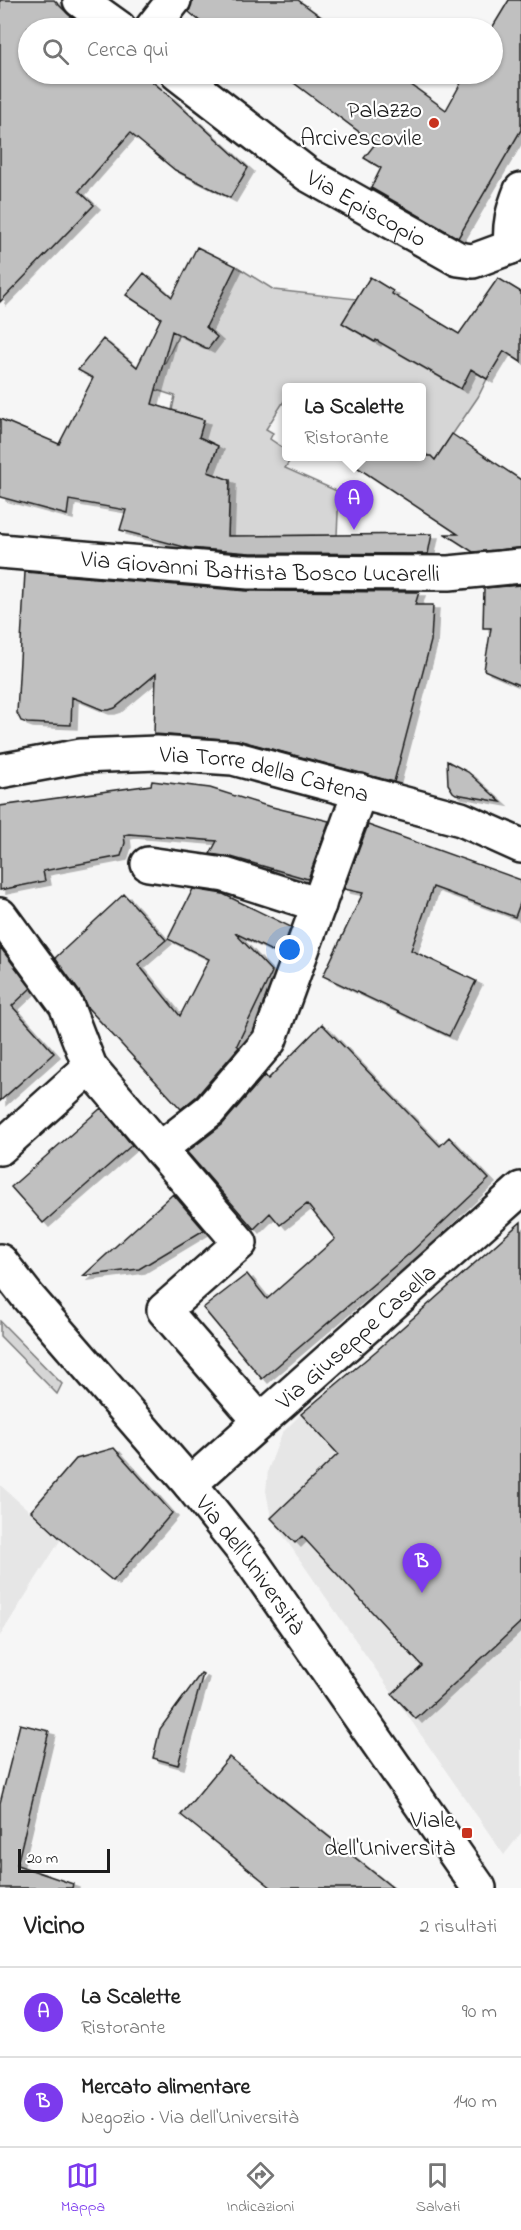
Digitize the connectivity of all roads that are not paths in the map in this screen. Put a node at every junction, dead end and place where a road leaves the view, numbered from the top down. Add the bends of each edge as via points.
1 (80, 0) edge
2 (174, 0) edge
3 (105, 18) edge
4 (160, 18) edge
5 (191, 84) edge
6 (521, 190) edge
7 (516, 251) edge
8 (0, 551) edge
9 (521, 566) edge
10 (0, 771) edge
11 (360, 791) junction
12 (521, 846) edge
13 (148, 864) dead end
14 (319, 905) junction
15 (0, 915) edge
16 (90, 1067) junction
17 (0, 1148) edge
18 (160, 1149) junction
19 (521, 1189) edge
20 (0, 1261) edge
21 (260, 1421) junction
22 (190, 1484) junction
23 (478, 1888) edge

1 - 3 street
2 - 4 street
5 - 7 street, Via Episcopio via 308,174 458,259 473,261
6 - 7 street via 509,230
8 - 9 street, Via Giovanni Battista Bosco Lucarelli via 249,572 449,573
10 - 11 street, Via Torre della Catena via 81,756 157,753 233,758
11 - 12 street, Via Torre della Catena via 461,819
11 - 14 street
13 - 14 street via 225,875
14 - 18 street via 269,1041 210,1110
15 - 16 street via 66,1005
16 - 17 street
16 - 18 street
18 - 21 street via 240,1243 164,1310
19 - 21 street, Via Giuseppe Casella
20 - 22 street, Via dell'Università
21 - 22 street, Via Giuseppe Casella
22 - 23 street, Via dell'Università via 253,1563

